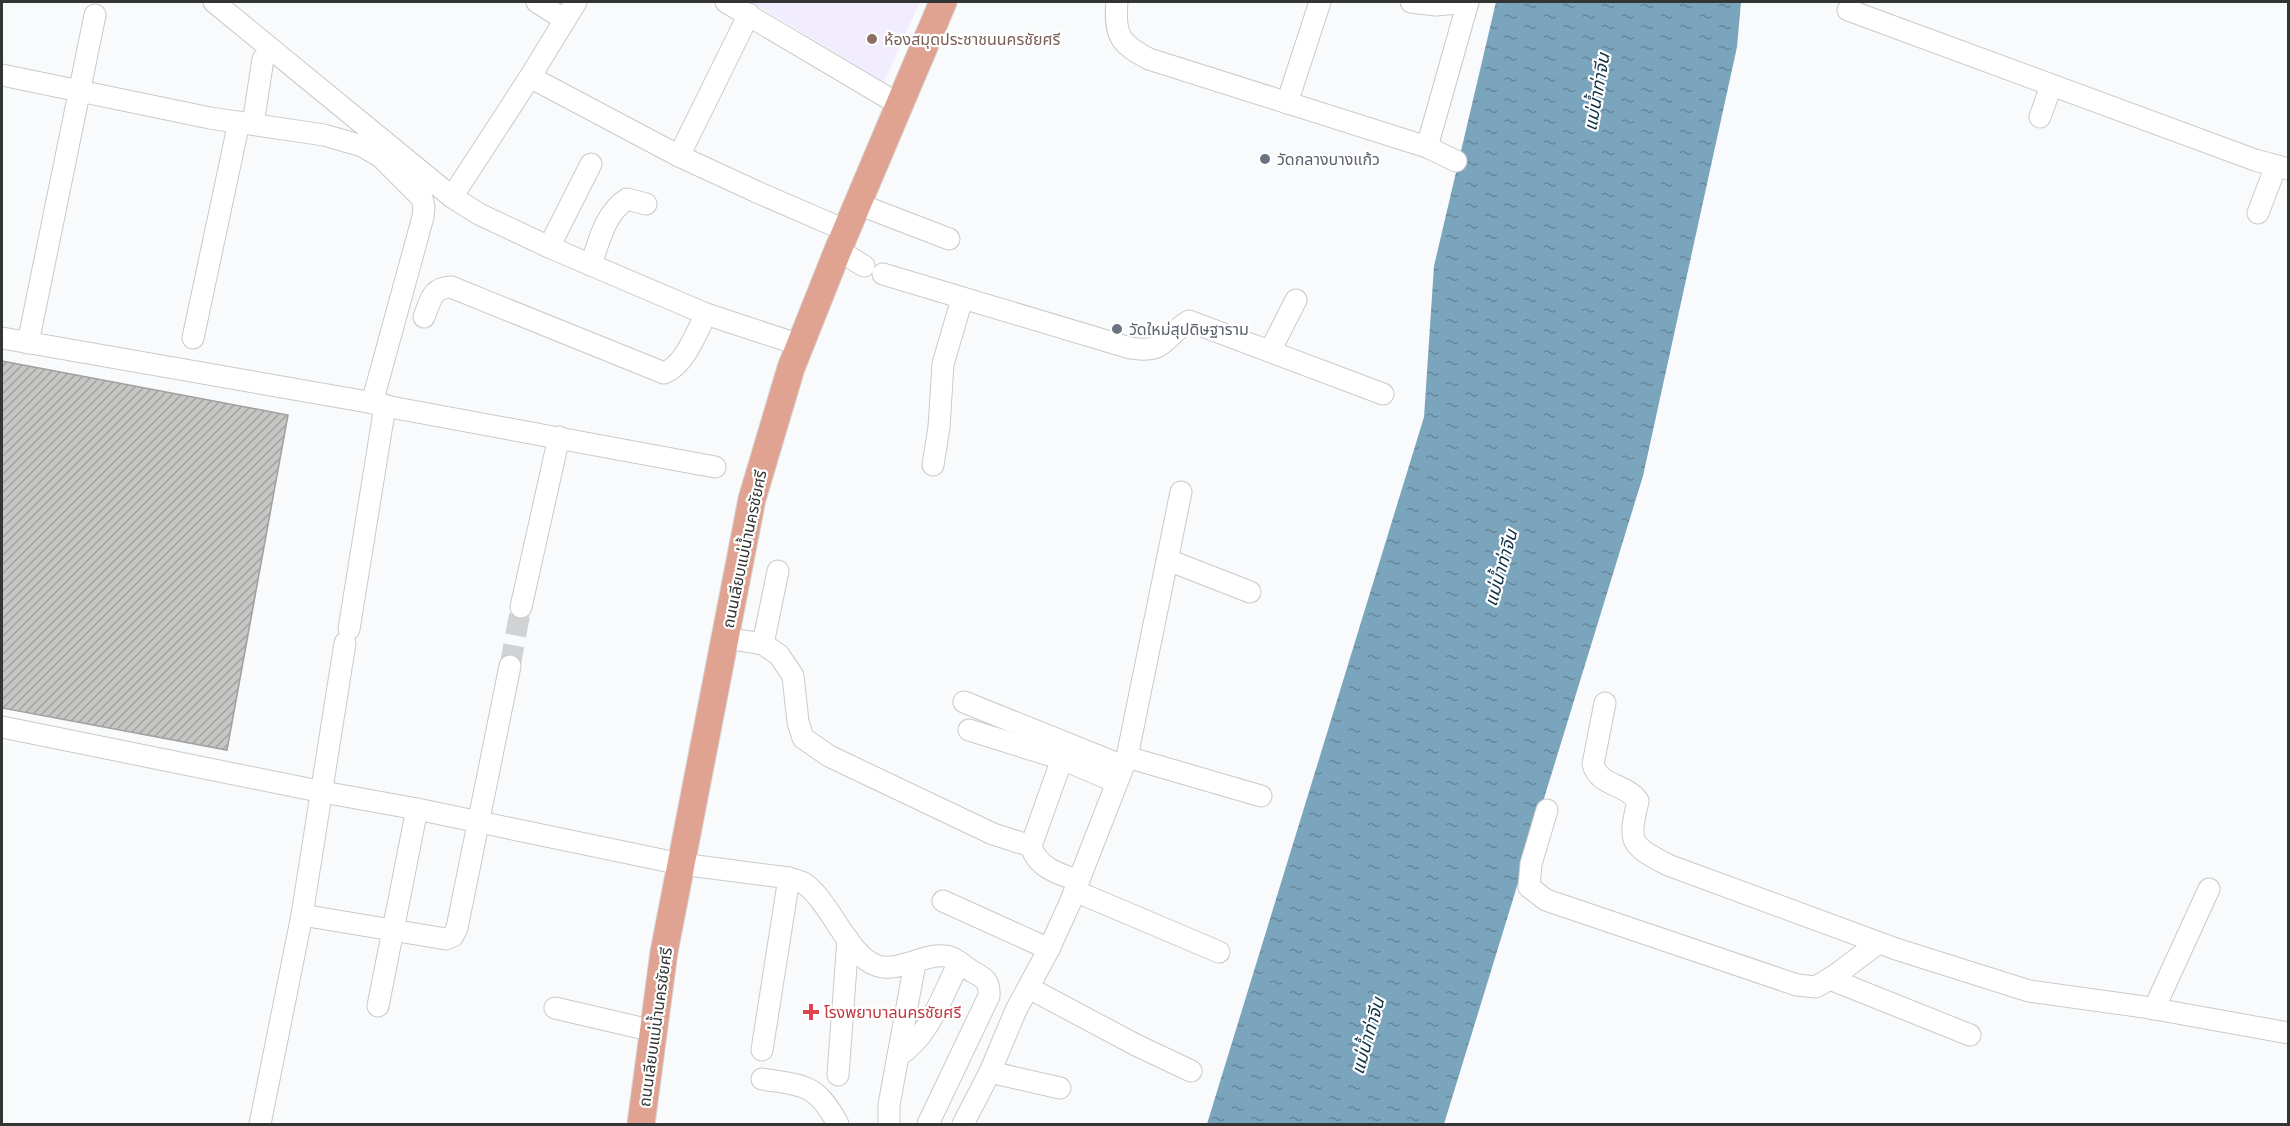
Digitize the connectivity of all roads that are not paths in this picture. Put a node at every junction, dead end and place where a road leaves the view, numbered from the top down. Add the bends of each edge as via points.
1 (214, 2) edge
2 (537, 2) edge
3 (576, 2) edge
4 (726, 2) edge
5 (943, 2) edge
6 (1117, 2) edge
7 (1320, 2) edge
8 (1411, 2) edge
9 (1468, 2) edge
10 (1848, 10) dead end
11 (749, 14) junction
12 (94, 15) dead end
13 (565, 20) junction
14 (263, 59) dead end
15 (2, 75) edge
16 (530, 77) junction
17 (2051, 86) junction
18 (79, 91) junction
19 (1287, 103) junction
20 (900, 105) junction
21 (2040, 117) dead end
22 (246, 123) junction
23 (1427, 147) junction
24 (680, 156) junction
25 (1456, 161) dead end
26 (591, 164) dead end
27 (2282, 168) edge
28 (452, 197) junction
29 (646, 204) dead end
30 (858, 204) junction
31 (2258, 213) dead end
32 (949, 239) dead end
33 (842, 240) junction
34 (549, 247) junction
35 (591, 265) junction
36 (962, 299) junction
37 (1296, 300) dead end
38 (706, 314) junction
39 (424, 317) dead end
40 (2, 338) edge
41 (193, 338) dead end
42 (28, 343) junction
43 (800, 345) junction
44 (1270, 351) junction
45 (1383, 394) dead end
46 (379, 404) junction
47 (559, 437) junction
48 (933, 465) dead end
49 (715, 467) dead end
50 (1181, 492) dead end
51 (1168, 560) junction
52 (778, 572) dead end
53 (1250, 592) dead end
54 (521, 607) tunnel mouth
55 (725, 638) junction
56 (763, 644) junction
57 (510, 666) tunnel mouth
58 (964, 702) dead end
59 (1605, 703) dead end
60 (2, 727) edge
61 (969, 730) dead end
62 (1062, 759) junction
63 (1122, 768) junction
64 (322, 792) junction
65 (1261, 796) dead end
66 (417, 808) junction
67 (1547, 810) dead end
68 (479, 822) junction
69 (1032, 846) junction
70 (681, 864) junction
71 (789, 878) junction
72 (1076, 886) junction
73 (2209, 889) dead end
74 (943, 901) dead end
75 (302, 915) junction
76 (392, 929) junction
77 (848, 939) junction
78 (1878, 943) junction
79 (1049, 949) junction
80 (1219, 952) dead end
81 (915, 963) junction
82 (958, 963) junction
83 (1830, 979) junction
84 (1029, 988) junction
85 (378, 1006) dead end
86 (555, 1008) dead end
87 (2154, 1009) junction
88 (654, 1031) junction
89 (2289, 1033) edge
90 (1970, 1035) dead end
91 (762, 1050) dead end
92 (898, 1056) junction
93 (1191, 1071) dead end
94 (990, 1072) junction
95 (838, 1075) dead end
96 (762, 1079) dead end
97 (1060, 1088) dead end
98 (260, 1125) edge
99 (641, 1125) edge
100 (838, 1125) edge
101 (889, 1125) edge
102 (928, 1125) edge
103 (963, 1125) edge

1 - 28 street
2 - 13 street
3 - 13 street
4 - 11 street
5 - 20 main road, ถนนเลียบแม่น้ำนครชัยศรี
6 - 19 street via 1115,22 1129,49
7 - 19 street
8 - 9 street
9 - 23 street
10 - 17 street
11 - 20 street
11 - 24 street
12 - 18 street
13 - 16 street
14 - 22 street
15 - 18 street
16 - 24 street
16 - 28 street
17 - 21 street
17 - 27 street
18 - 22 street
18 - 42 street
19 - 23 street
20 - 30 main road, ถนนเลียบแม่น้ำนครชัยศรี
22 - 41 street
22 - 46 street via 324,135 362,146 381,157 422,198 423,217
23 - 25 street
24 - 33 street via 757,192
26 - 34 street
27 - 31 street
28 - 34 street
29 - 35 street via 627,199 617,206 603,229
30 - 32 street
30 - 33 main road, ถนนเลียบแม่น้ำนครชัยศรี
33 - 36 street via 874,270
33 - 43 main road, ถนนเลียบแม่น้ำนครชัยศรี
34 - 35 street
35 - 38 street
36 - 44 street via 1147,351 1165,344 1189,321
36 - 48 street via 943,364
37 - 44 street
38 - 39 street via 679,364 664,373 450,287 434,292
38 - 43 street
40 - 42 street
42 - 46 street
43 - 55 main road, ถนนเลียบแม่น้ำนครชัยศรี via 752,499
44 - 45 street
46 - 47 street
46 - 64 street
47 - 49 street
47 - 54 street
50 - 51 street
51 - 53 street
51 - 63 street
52 - 56 street
55 - 56 street
55 - 70 main road, ถนนเลียบแม่น้ำนครชัยศรี
56 - 69 street via 779,655 793,676 803,738 830,756 993,834
57 - 68 street
58 - 63 street
59 - 78 street via 1593,764 1605,781 1633,793 1638,801 1632,827 1636,846 1668,866
60 - 64 street
61 - 62 street
62 - 63 street
62 - 69 street
63 - 65 street
63 - 72 street
64 - 66 street
64 - 75 street
66 - 68 street
66 - 76 street
67 - 83 street via 1528,887 1546,900 1797,985 1816,987
68 - 70 street
68 - 76 street via 453,936 446,939
69 - 72 street via 1034,856
70 - 71 street
70 - 88 main road, ถนนเลียบแม่น้ำนครชัยศรี
71 - 77 street via 804,883 817,895
71 - 91 street
72 - 79 street
72 - 80 street
73 - 87 street
74 - 79 street
75 - 76 street
75 - 98 street
76 - 85 street
77 - 81 street via 861,958 879,967
77 - 95 street
78 - 83 street
78 - 87 street via 2030,991
79 - 84 street
81 - 82 street via 948,956
81 - 92 street
82 - 92 street via 921,1037
82 - 102 street via 984,978 990,986 989,996
83 - 90 street
84 - 93 street
84 - 94 street
86 - 88 street
87 - 89 street
88 - 99 main road, ถนนเลียบแม่น้ำนครชัยศรี
92 - 101 street
94 - 97 street
94 - 103 street
96 - 100 street via 813,1090

